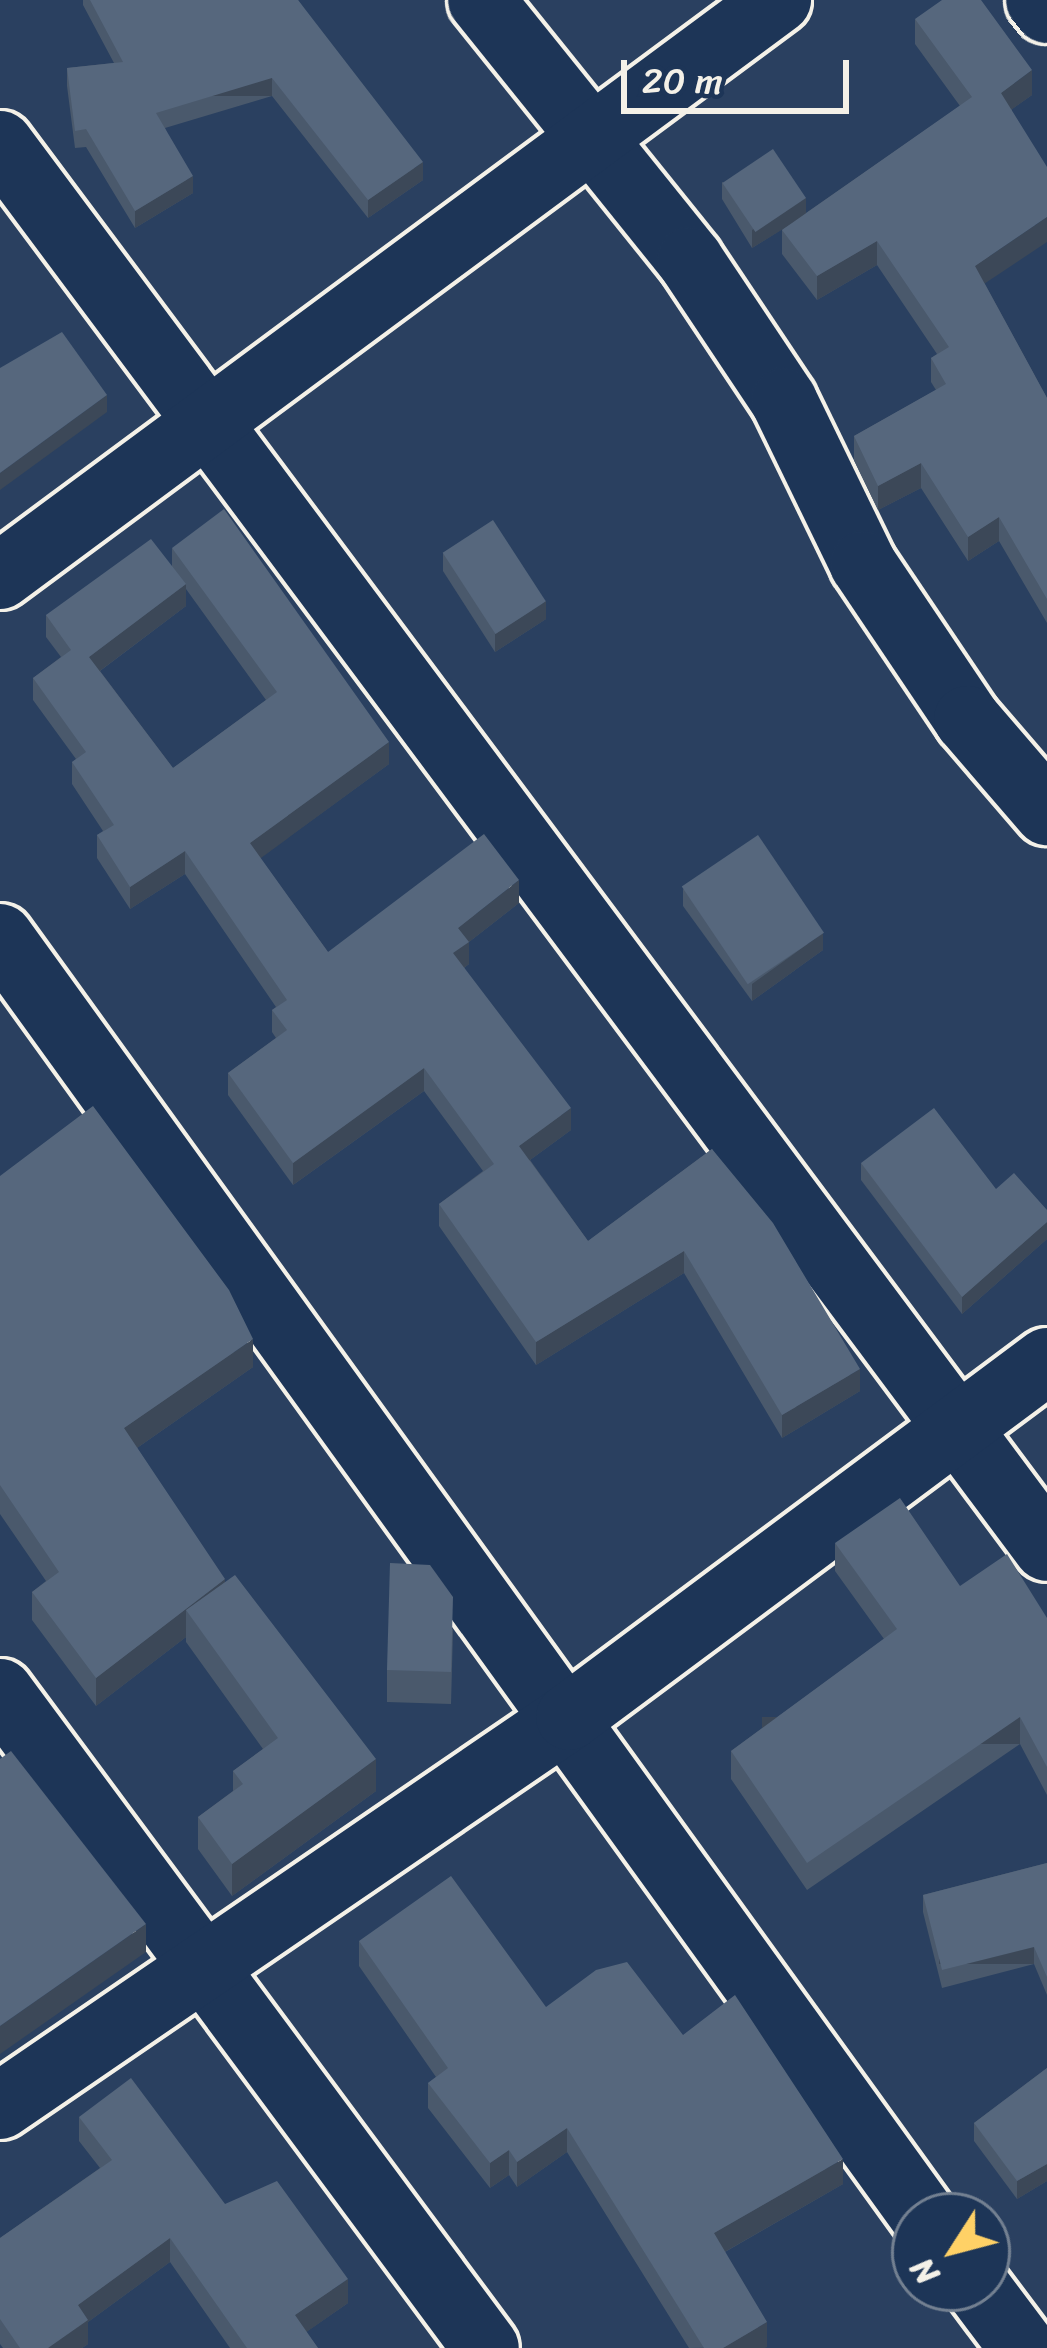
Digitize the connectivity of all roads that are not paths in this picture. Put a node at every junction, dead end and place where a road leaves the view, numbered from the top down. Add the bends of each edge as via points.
1 (481, 0) edge
2 (778, 0) edge
3 (1039, 0) edge
4 (1047, 10) edge
5 (590, 137) junction
6 (0, 144) edge
7 (205, 421) junction
8 (0, 576) edge
9 (1047, 812) edge
10 (0, 937) edge
11 (1047, 1361) edge
12 (959, 1429) junction
13 (1047, 1548) edge
14 (0, 1692) edge
15 (569, 1717) junction
16 (207, 1967) junction
17 (0, 2106) edge
18 (906, 2192) edge
19 (995, 2312) edge
20 (486, 2348) edge
21 (1023, 2348) edge

1 - 5 street
2 - 5 street
3 - 4 street
5 - 7 street
5 - 9 street via 690,260 784,401 862,564 967,719
6 - 7 street
7 - 8 street
7 - 12 street
10 - 15 street
11 - 12 street
12 - 13 street
12 - 15 street
14 - 16 street
15 - 16 street
15 - 18 street
16 - 17 street
16 - 20 street
19 - 21 street

